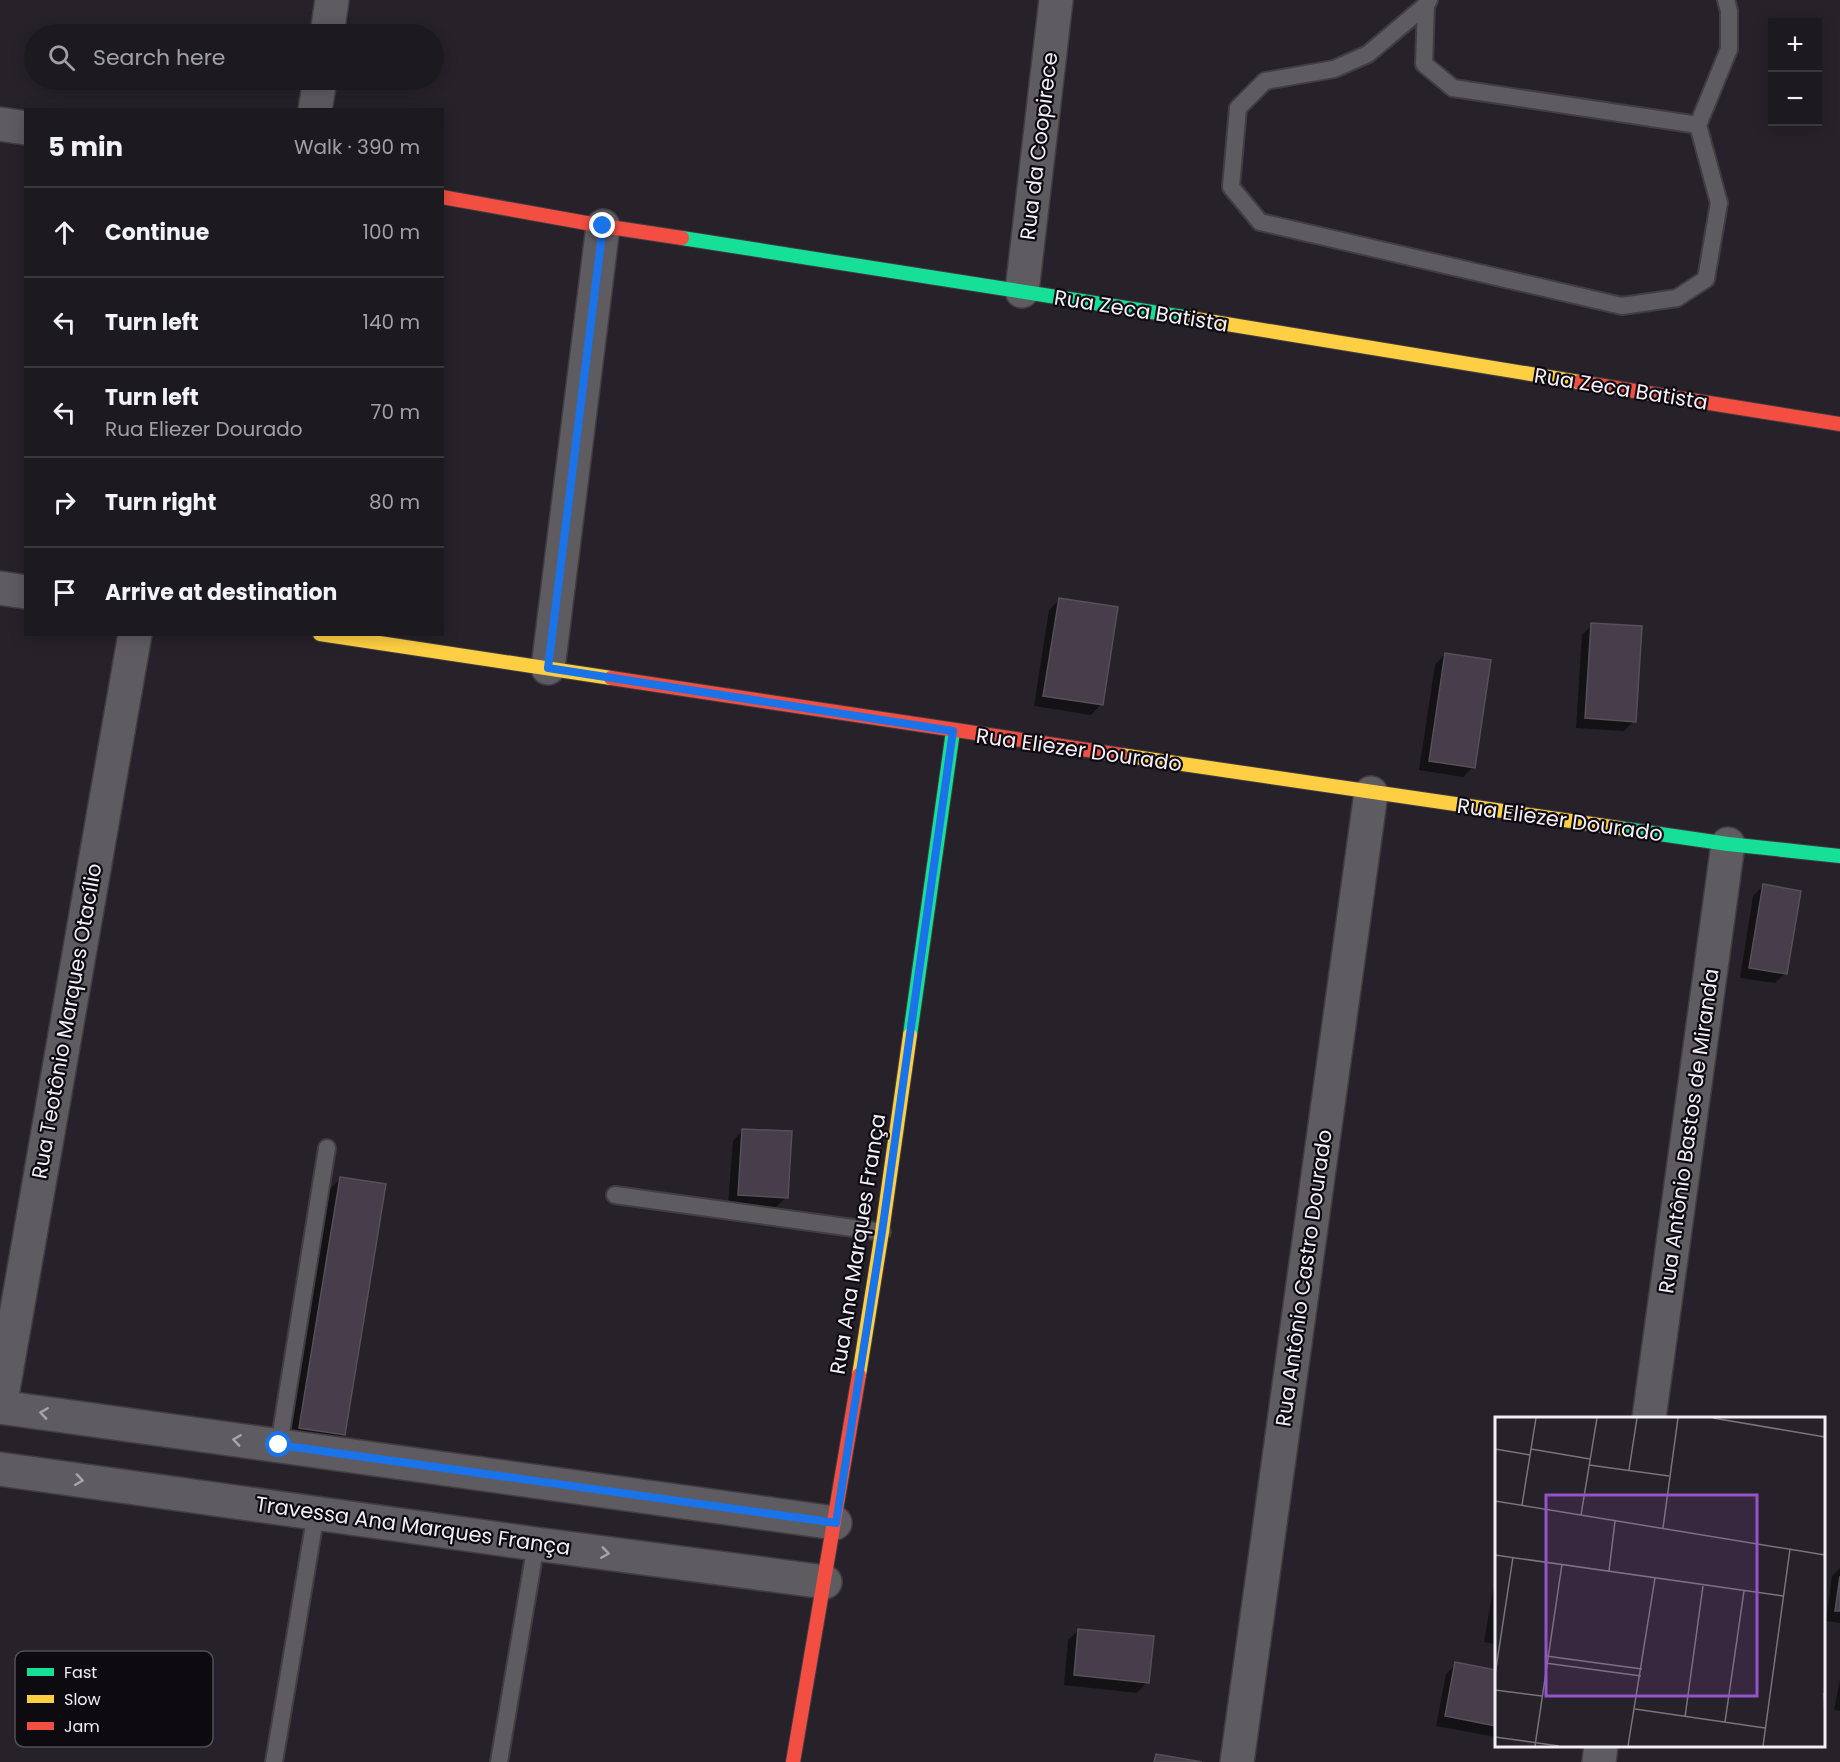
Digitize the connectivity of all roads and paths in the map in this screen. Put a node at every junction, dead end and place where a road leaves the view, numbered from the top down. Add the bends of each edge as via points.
1 (332, 0) edge
2 (1056, 0) edge
3 (1725, 0) edge
4 (1427, 3) edge
5 (328, 24) edge
6 (318, 90) edge
7 (315, 108) edge
8 (0, 124) edge
9 (1698, 125) junction
10 (24, 128) edge
11 (444, 197) edge
12 (603, 226) junction
13 (1022, 291) junction
14 (1840, 424) edge
15 (0, 588) edge
16 (24, 592) edge
17 (135, 636) edge
18 (333, 636) edge
19 (548, 668) junction
20 (953, 731) junction
21 (1371, 793) junction
22 (1728, 844) junction
23 (1840, 856) edge
24 (327, 1148) dead end
25 (615, 1195) dead end
26 (882, 1232) junction
27 (0, 1407) edge
28 (1649, 1417) edge
29 (279, 1445) junction
30 (0, 1469) edge
31 (316, 1513) junction
32 (836, 1523) junction
33 (536, 1544) junction
34 (825, 1582) junction
35 (1601, 1747) edge
36 (274, 1762) edge
37 (499, 1762) edge
38 (793, 1762) edge
39 (1237, 1762) edge
40 (1599, 1762) edge

1 - 5 street
2 - 13 street, Rua da Coopirece
3 - 9 lane via 1729,10 1729,49
4 - 9 lane via 1424,64 1453,88
4 - 9 lane via 1368,54 1334,69 1265,81 1238,108 1231,187 1260,222 1622,306 1677,298 1706,279 1719,203
6 - 7 street
8 - 10 street
11 - 12 street, Rua Zeca Batista
12 - 13 street, Rua Zeca Batista
12 - 19 street
13 - 14 street, Rua Zeca Batista
15 - 16 street
17 - 27 street, Rua Teotônio Marques Otacílio
18 - 19 street, Rua Eliezer Dourado
19 - 20 street, Rua Eliezer Dourado
20 - 21 street, Rua Eliezer Dourado
20 - 26 street, Rua Ana Marques França
21 - 22 street, Rua Eliezer Dourado
21 - 39 street, Rua Antônio Castro Dourado
22 - 23 street, Rua Eliezer Dourado
22 - 28 street, Rua Antônio Bastos de Miranda
24 - 29 lane
25 - 26 lane
26 - 32 street, Rua Ana Marques França
29 -> 27 street
29 - 32 street
30 -> 31 street, Travessa Ana Marques França
31 - 33 street, Travessa Ana Marques França
31 - 36 lane
32 - 34 street, Rua Ana Marques França
33 -> 34 street, Travessa Ana Marques França
33 - 37 lane
34 - 38 street, Rua Ana Marques França
35 - 40 street

